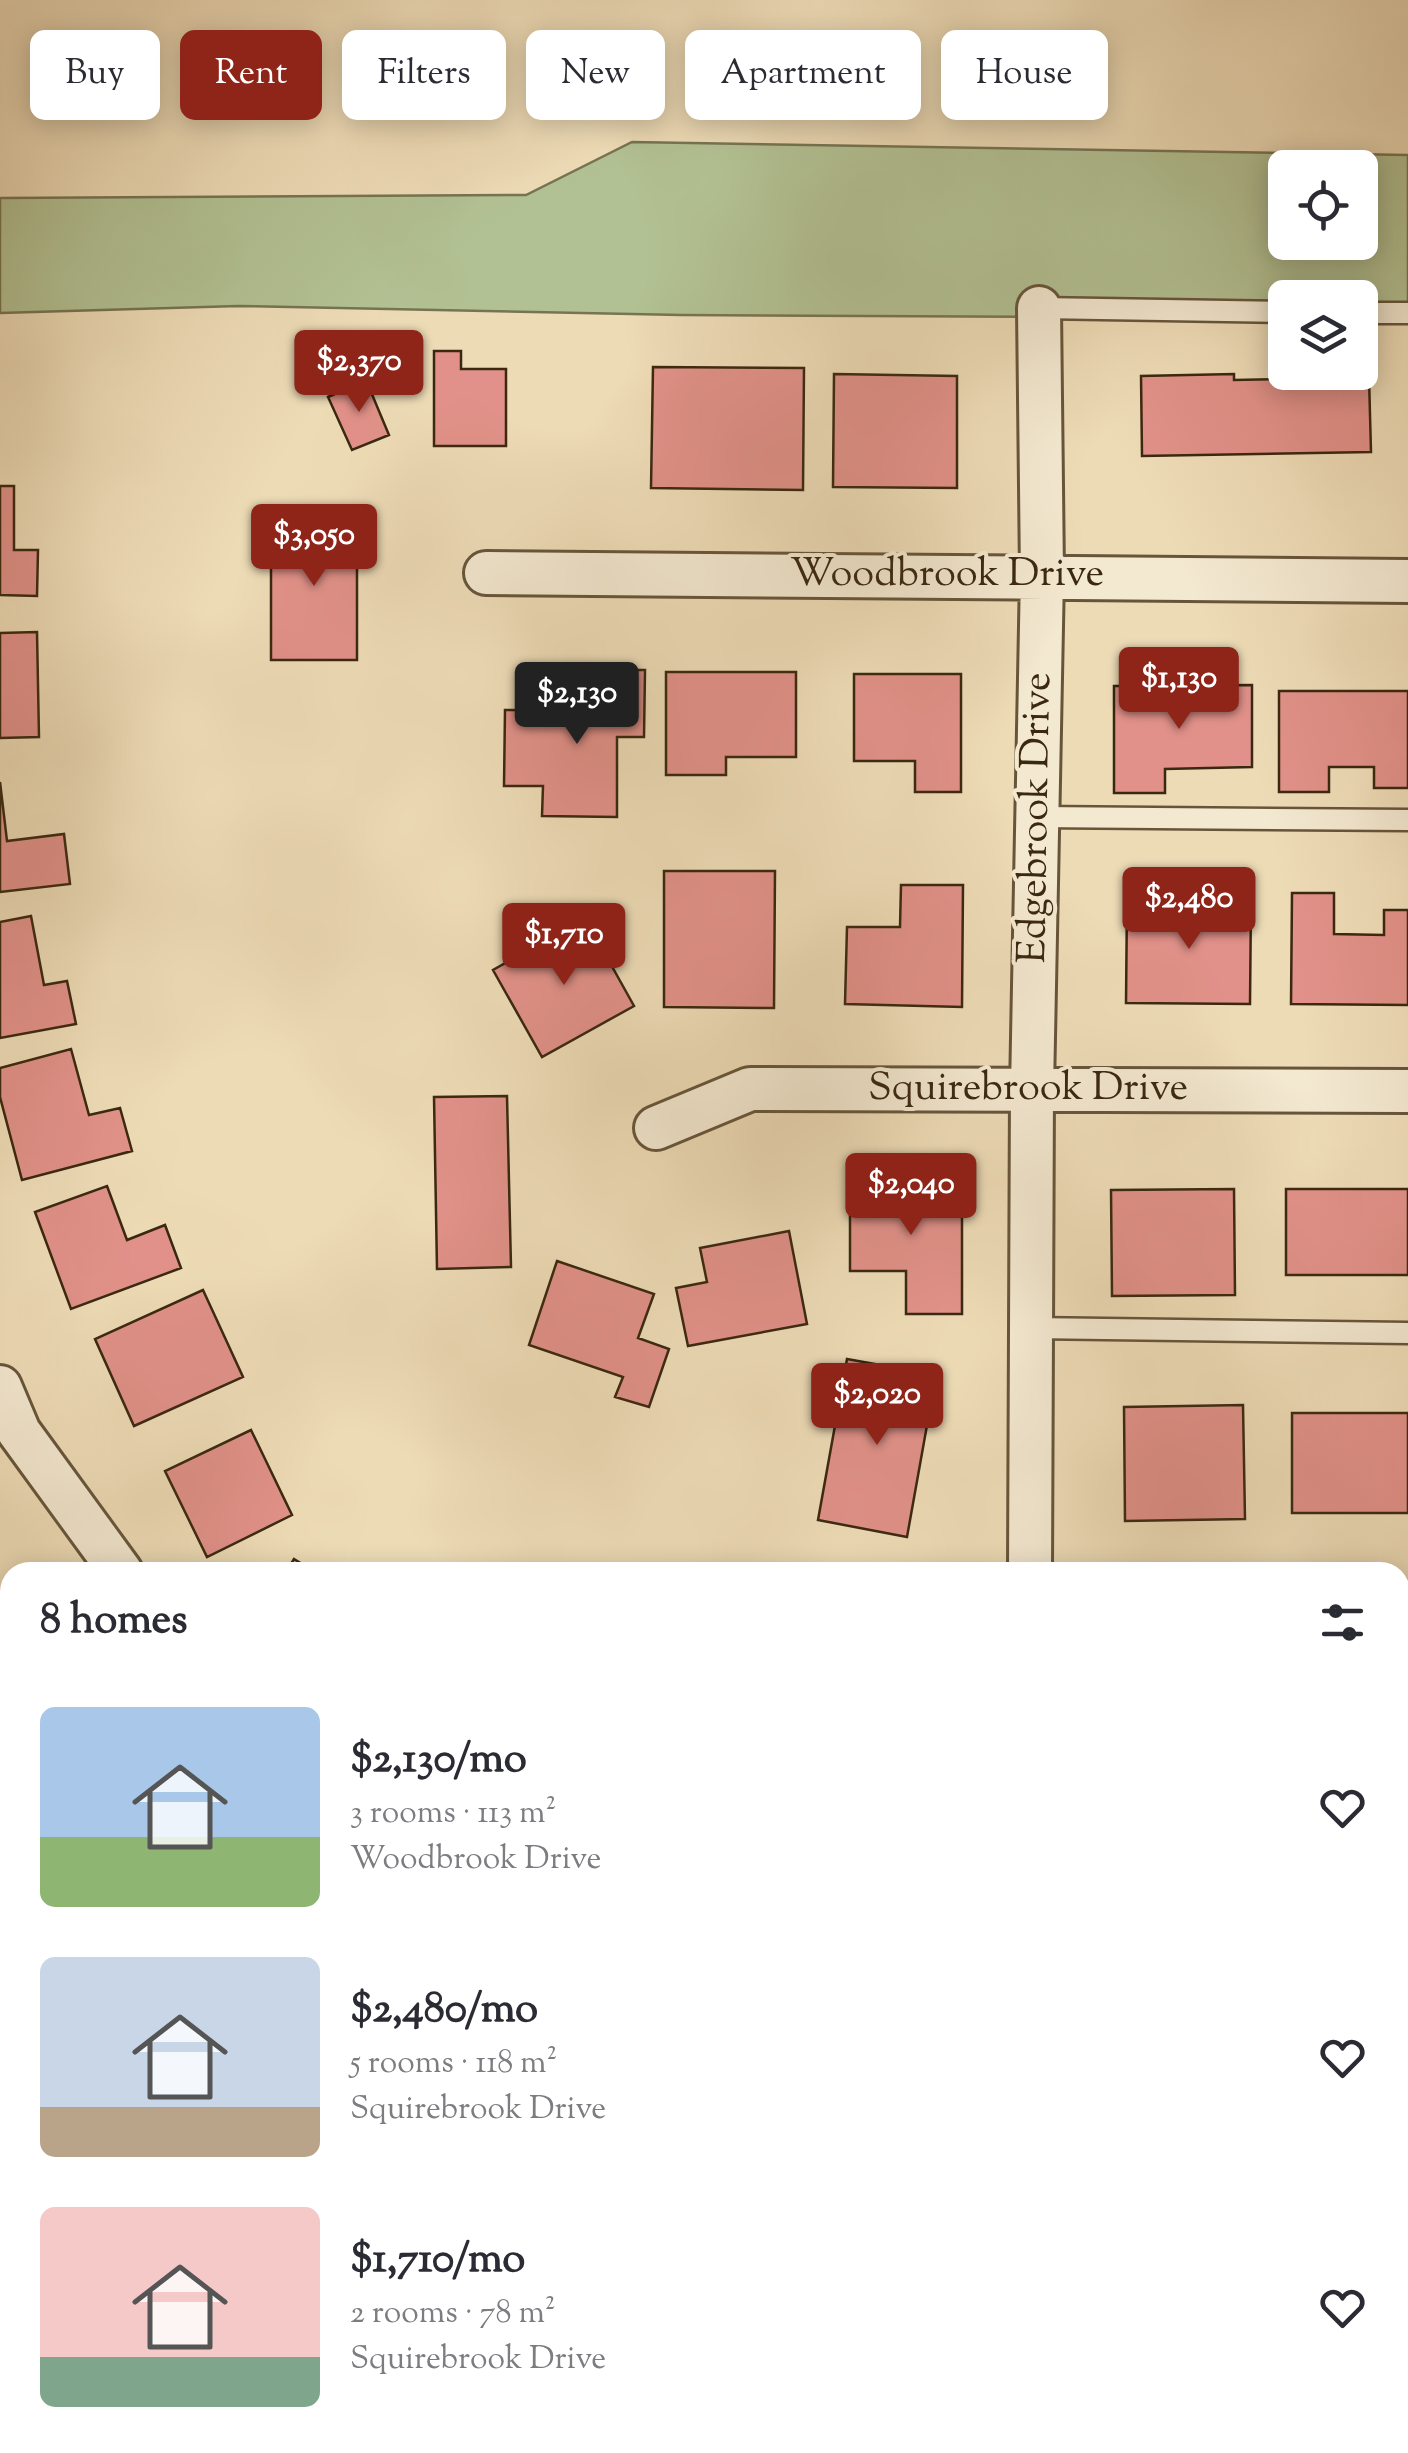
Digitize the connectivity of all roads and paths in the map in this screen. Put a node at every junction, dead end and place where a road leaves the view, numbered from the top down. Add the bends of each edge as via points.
1 (1039, 308) joint
2 (1268, 312) edge
3 (1378, 313) edge
4 (1408, 314) edge
5 (486, 573) dead end
6 (1042, 576) junction
7 (1408, 580) edge
8 (1037, 817) junction
9 (1408, 820) edge
10 (1032, 1089) junction
11 (1408, 1091) edge
12 (656, 1128) dead end
13 (1031, 1328) junction
14 (1408, 1333) edge
15 (0, 1386) edge
16 (108, 1562) edge
17 (1030, 1562) edge

1 - 2 lane, Edgebrook Drive
1 - 6 street, Edgebrook Drive
3 - 4 lane
5 - 6 street, Woodbrook Drive
6 - 7 street, Woodbrook Drive
6 - 8 street, Edgebrook Drive
8 - 9 lane
8 - 10 street, Edgebrook Drive
10 - 11 street, Squirebrook Drive
10 - 12 street, Squirebrook Drive via 750,1089
10 - 13 street, Edgebrook Drive
13 - 14 lane
13 - 17 street, Edgebrook Drive
15 - 16 street via 19,1432

